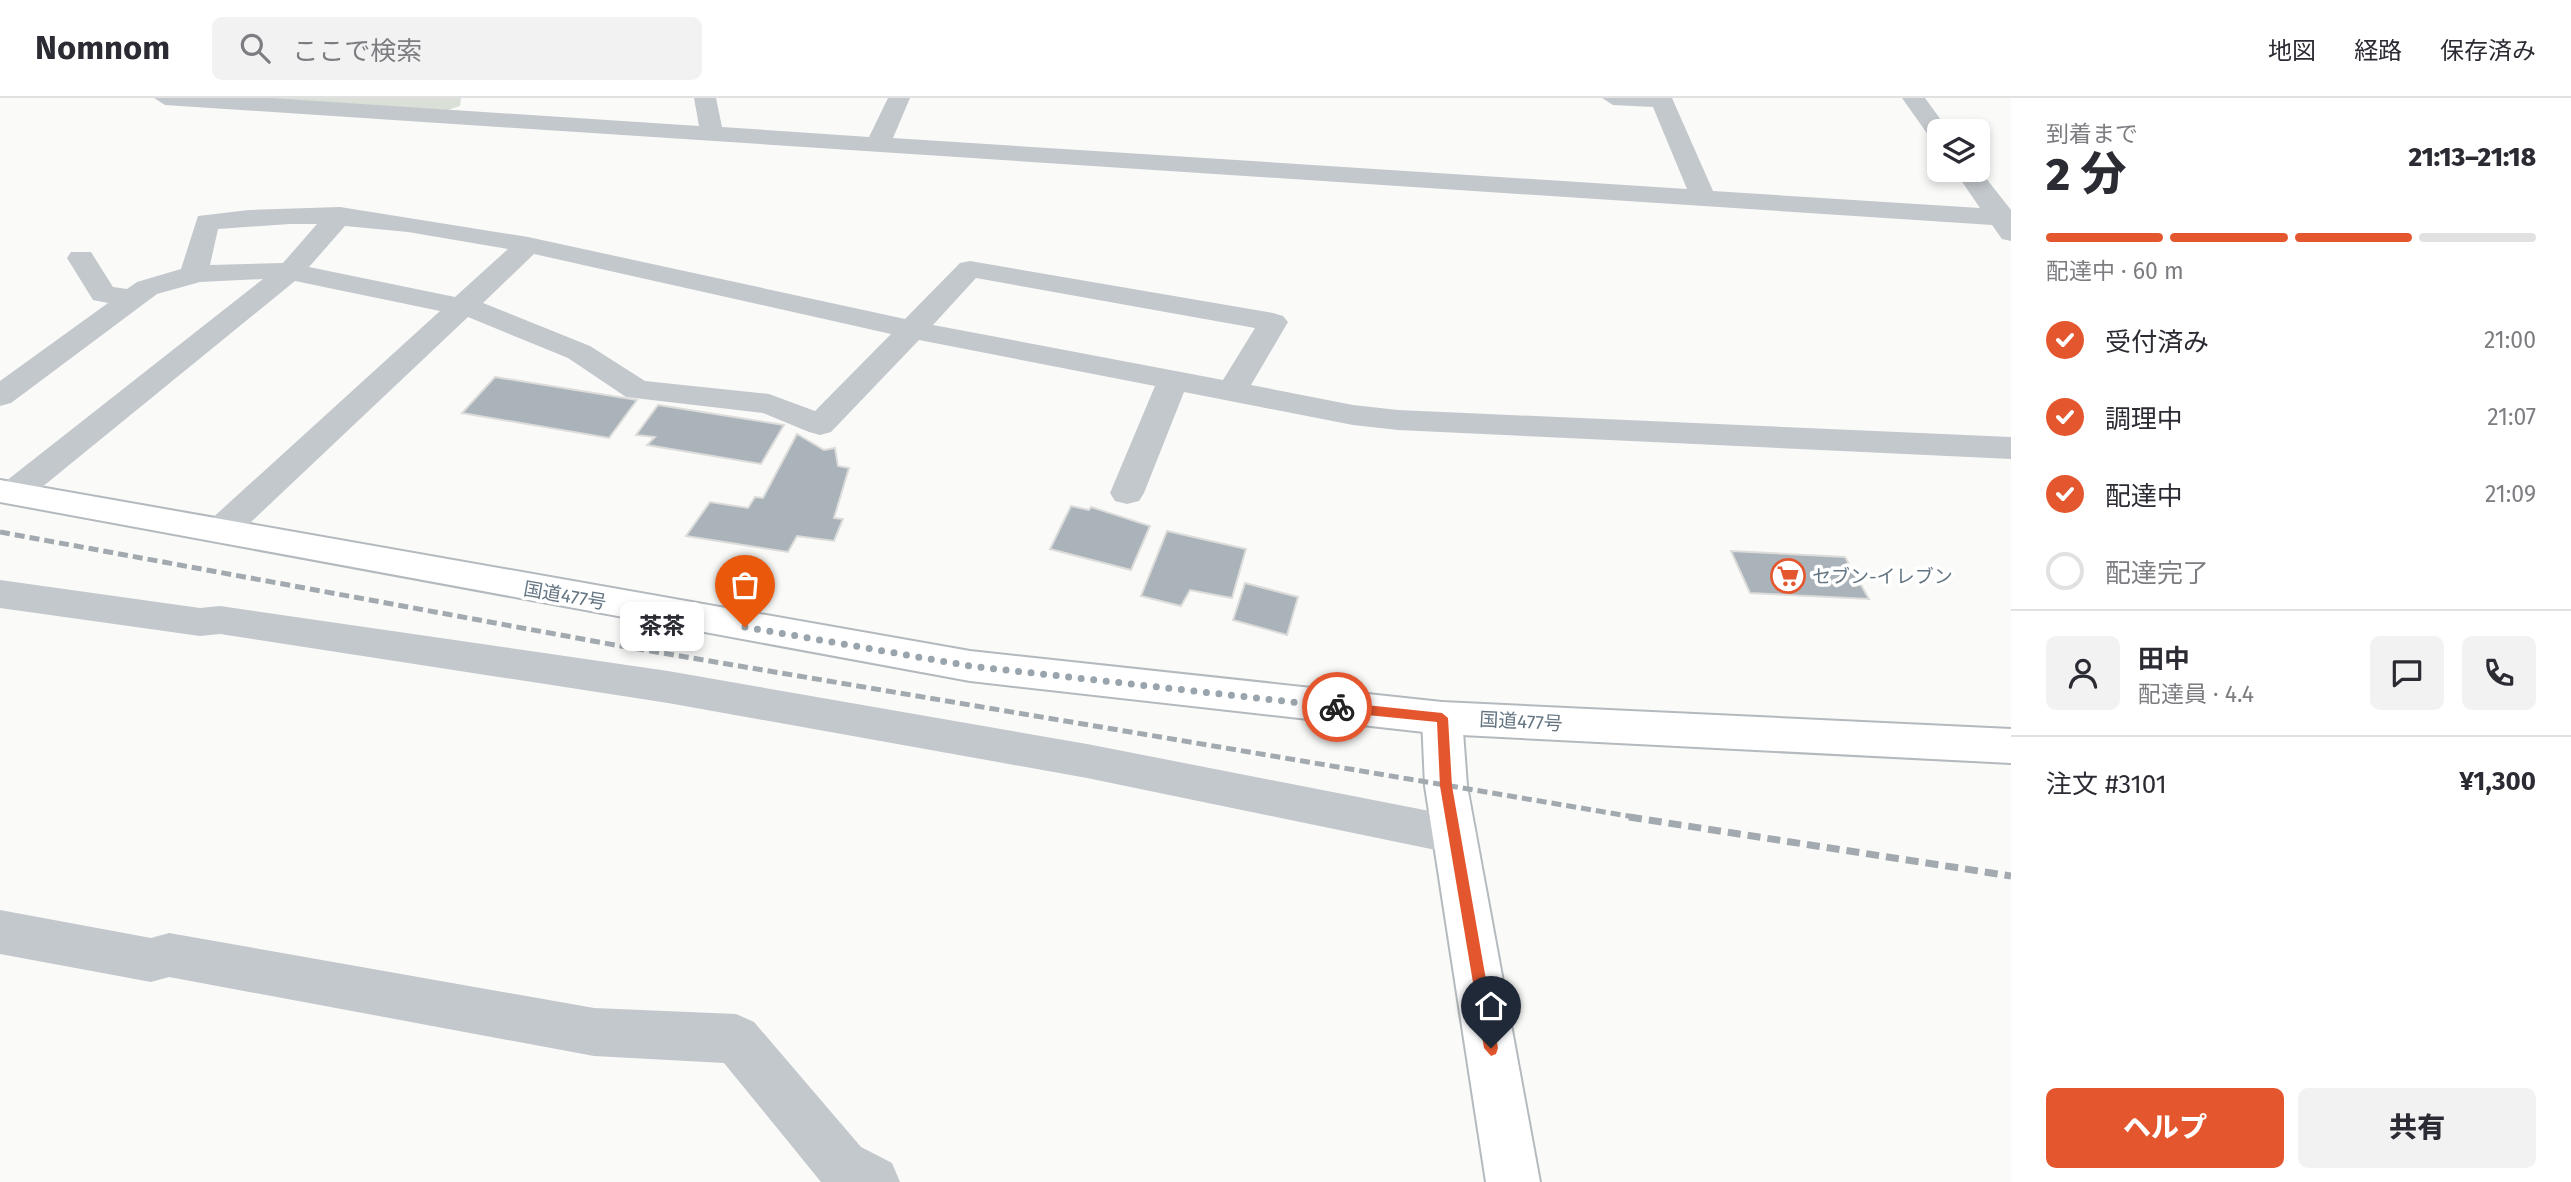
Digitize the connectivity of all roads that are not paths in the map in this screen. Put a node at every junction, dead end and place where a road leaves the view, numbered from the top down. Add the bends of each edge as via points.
1 (165, 98) edge
2 (705, 98) edge
3 (899, 98) edge
4 (1614, 98) edge
5 (1913, 98) edge
6 (1662, 99) edge
7 (473, 108) edge
8 (1928, 119) edge
9 (712, 134) junction
10 (878, 145) junction
11 (1976, 182) edge
12 (1703, 198) junction
13 (340, 215) junction
14 (2008, 223) edge
15 (528, 244) junction
16 (81, 258) dead end
17 (290, 272) junction
18 (193, 275) junction
19 (133, 299) junction
20 (461, 304) junction
21 (914, 330) junction
22 (1173, 381) junction
23 (1231, 392) junction
24 (0, 396) edge
25 (2011, 448) edge
26 (6, 492) edge
27 (1127, 493) dead end
28 (220, 531) junction
29 (0, 594) edge
30 (1442, 718) junction
31 (2011, 746) edge
32 (1455, 835) junction
33 (0, 932) edge
34 (873, 1182) edge
35 (1513, 1182) edge

1 - 7 street
2 - 9 street
3 - 10 street
4 - 6 street
5 - 8 street
6 - 12 street
7 - 9 street
9 - 10 street
10 - 12 street
11 - 14 street
12 - 14 street
13 - 15 street
13 - 17 street
13 - 18 street via 274,214 207,222
15 - 20 street
15 - 21 street
16 - 19 street via 103,294
17 - 18 street
17 - 20 street
17 - 26 street
18 - 19 street via 166,280
19 - 24 street
20 - 21 street via 579,352 637,390 769,404 820,425
20 - 28 street
21 - 22 street
21 - 23 street via 970,269 1273,322
22 - 23 street
22 - 27 street
23 - 25 street via 1398,420
26 - 28 main road, 国道477号
28 - 30 main road, 国道477号 via 970,666
29 - 32 street via 200,622 220,620 654,684 1087,761
30 - 31 main road, 国道477号
30 - 32 main road via 1446,786
32 - 35 main road
33 - 34 street via 151,960 169,955 594,1032 736,1039 842,1166

